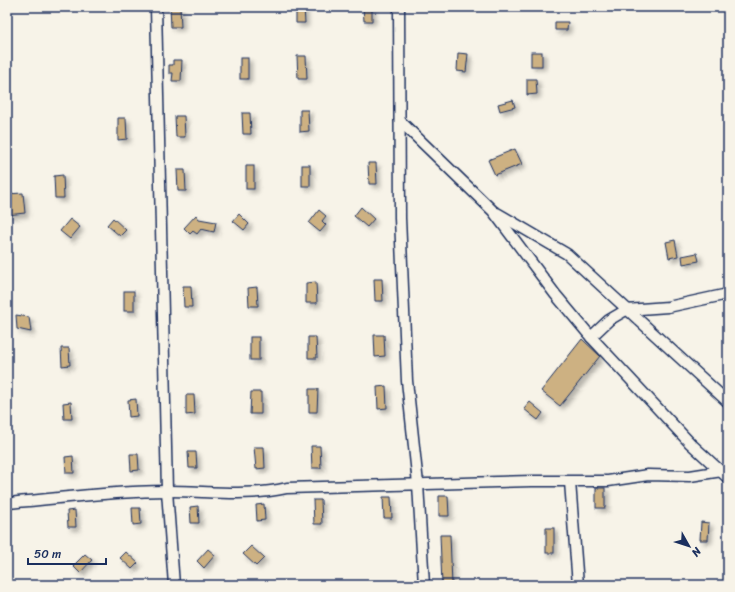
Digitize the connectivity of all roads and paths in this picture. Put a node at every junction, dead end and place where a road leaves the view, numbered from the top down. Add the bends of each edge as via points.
1 (156, 7) edge
2 (399, 7) edge
3 (400, 121) junction
4 (493, 211) junction
5 (728, 294) edge
6 (626, 310) junction
7 (591, 337) junction
8 (728, 402) edge
9 (724, 470) edge
10 (728, 478) edge
11 (570, 482) junction
12 (418, 484) junction
13 (167, 491) junction
14 (7, 503) edge
15 (174, 585) edge
16 (424, 585) edge
17 (578, 585) edge

1 - 13 street
2 - 3 street
3 - 4 street
3 - 12 street via 400,218 407,381
4 - 6 street via 567,254 591,274
4 - 7 street via 555,294
5 - 6 street via 668,307
6 - 7 street via 609,320
6 - 8 street
7 - 9 street via 690,443
9 - 10 street
9 - 11 street via 690,476 648,475 608,482
11 - 12 street
11 - 17 street
12 - 13 street via 287,488 250,494
12 - 16 street
13 - 14 street
13 - 15 street

